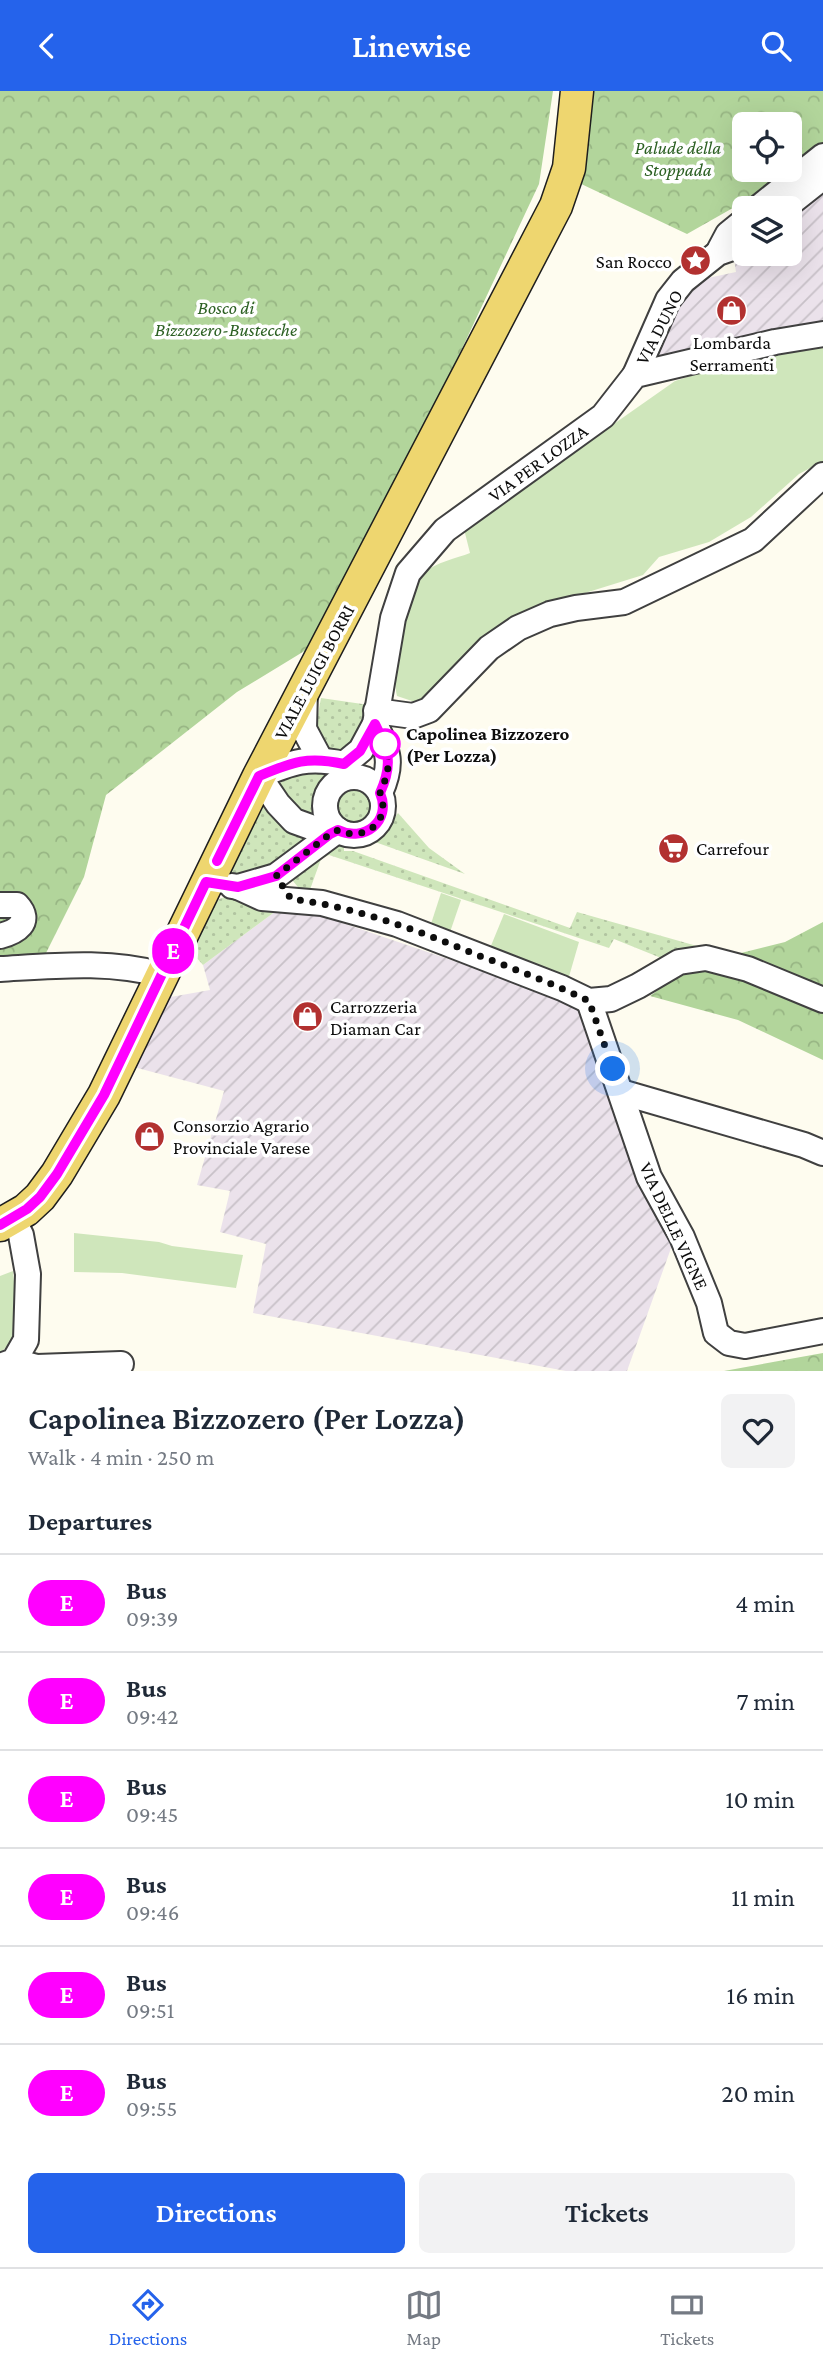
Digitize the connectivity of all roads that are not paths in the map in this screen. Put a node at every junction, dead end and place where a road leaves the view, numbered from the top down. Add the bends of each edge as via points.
1 (578, 91) edge
2 (823, 156) edge
3 (823, 177) edge
4 (773, 196) edge
5 (800, 196) edge
6 (732, 232) edge
7 (732, 248) edge
8 (718, 253) junction
9 (823, 334) edge
10 (635, 375) junction
11 (823, 475) edge
12 (305, 691) junction
13 (376, 717) junction
14 (337, 767) junction
15 (259, 776) junction
16 (380, 793) junction
17 (334, 832) junction
18 (276, 876) junction
19 (206, 882) junction
20 (238, 887) junction
21 (291, 899) junction
22 (0, 905) edge
23 (0, 936) edge
24 (0, 969) edge
25 (162, 975) junction
26 (823, 1000) edge
27 (589, 1001) junction
28 (621, 1092) junction
29 (823, 1153) edge
30 (7, 1222) edge
31 (823, 1331) edge
32 (7, 1364) edge
33 (121, 1364) dead end

1 - 12 main road, VIALE LUIGI BORRI via 569,168 556,206
2 - 4 street
3 - 5 street
6 - 8 street, VIA DUNO
7 - 8 street, VIA DUNO
8 - 10 street, VIA DUNO via 683,281 668,300
9 - 10 street
10 - 13 street, VIA PER LOZZA via 603,416 445,530 408,573 393,618
11 - 13 street via 753,540 624,602 550,614 518,628 489,648 429,710 413,716
12 - 14 street via 304,729
12 - 15 main road, VIALE LUIGI BORRI
13 - 14 street, VIA PER LOZZA via 360,751
13 - 16 street via 387,749 388,773
14 - 15 street via 287,764
14 - 16 street via 366,780
14 - 17 street via 327,797 327,815
15 - 17 street via 294,821
15 - 19 main road, VIALE LUIGI BORRI
16 - 17 street via 383,812 374,827 359,835
17 - 18 street
18 - 20 street
18 - 21 street
19 - 20 street
19 - 25 main road, VIALE LUIGI BORRI
20 - 21 street via 262,898
21 - 27 street via 397,924
22 - 23 street via 17,905 24,912 20,927
24 - 25 street via 87,966 138,968
25 - 30 main road, VIALE LUIGI BORRI via 104,1095 57,1174 40,1197
26 - 27 street via 748,969 706,958 680,962 611,999
27 - 28 street, VIA DELLE VIGNE
28 - 29 street
28 - 31 street, VIA DELLE VIGNE via 649,1177 682,1237 716,1333 729,1343 745,1346
30 - 32 street via 20,1235 28,1274 26,1340
32 - 33 street

